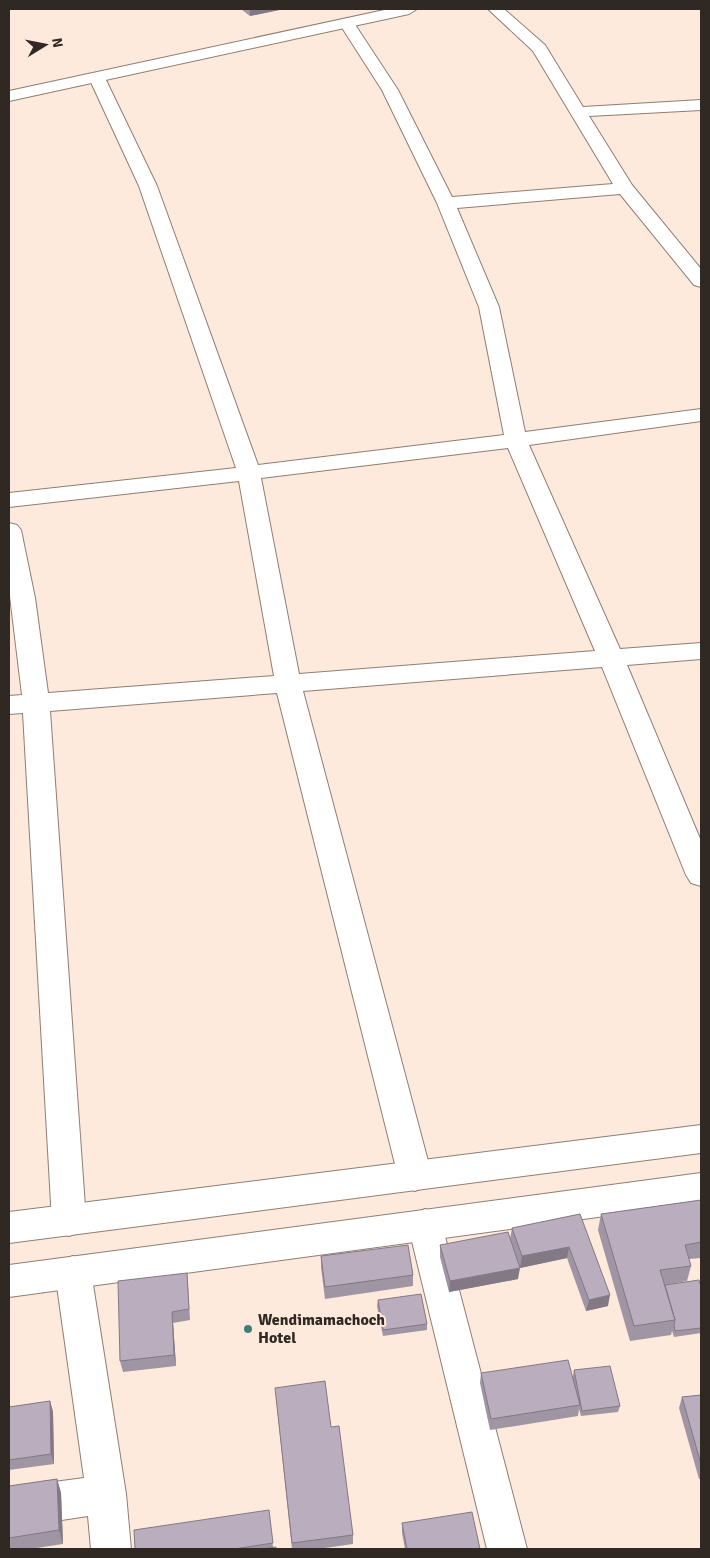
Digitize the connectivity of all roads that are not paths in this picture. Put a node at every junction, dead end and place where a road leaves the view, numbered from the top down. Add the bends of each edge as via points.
1 (409, 9) edge
2 (495, 9) edge
3 (352, 16) edge
4 (97, 78) junction
5 (9, 84) edge
6 (9, 96) edge
7 (701, 105) edge
8 (580, 112) junction
9 (625, 188) junction
10 (446, 203) junction
11 (693, 261) edge
12 (701, 281) edge
13 (701, 415) edge
14 (516, 440) junction
15 (250, 473) junction
16 (9, 500) edge
17 (9, 530) edge
18 (701, 651) edge
19 (612, 660) junction
20 (288, 684) junction
21 (23, 703) edge
22 (701, 875) edge
23 (701, 1139) edge
24 (415, 1176) junction
25 (701, 1188) edge
26 (69, 1220) junction
27 (426, 1225) junction
28 (9, 1228) edge
29 (73, 1272) junction
30 (9, 1281) edge
31 (106, 1494) junction
32 (9, 1508) edge
33 (111, 1549) edge
34 (507, 1549) edge

1 - 3 street
2 - 8 street via 539,48
3 - 4 street
3 - 5 street
3 - 10 street
4 - 6 street
4 - 15 street via 148,186
7 - 8 street
8 - 9 street
9 - 10 street
9 - 11 street
10 - 14 street via 489,307
11 - 12 street
13 - 14 street
14 - 15 street
14 - 19 street
15 - 16 street
15 - 20 street
17 - 21 street via 23,598
18 - 19 street
19 - 20 street
19 - 22 street
20 - 21 street
20 - 24 street
21 - 26 street
23 - 24 street
24 - 26 street
25 - 27 street
26 - 28 street
27 - 29 street
27 - 34 street
29 - 30 street
29 - 31 street
31 - 32 street
31 - 33 street

